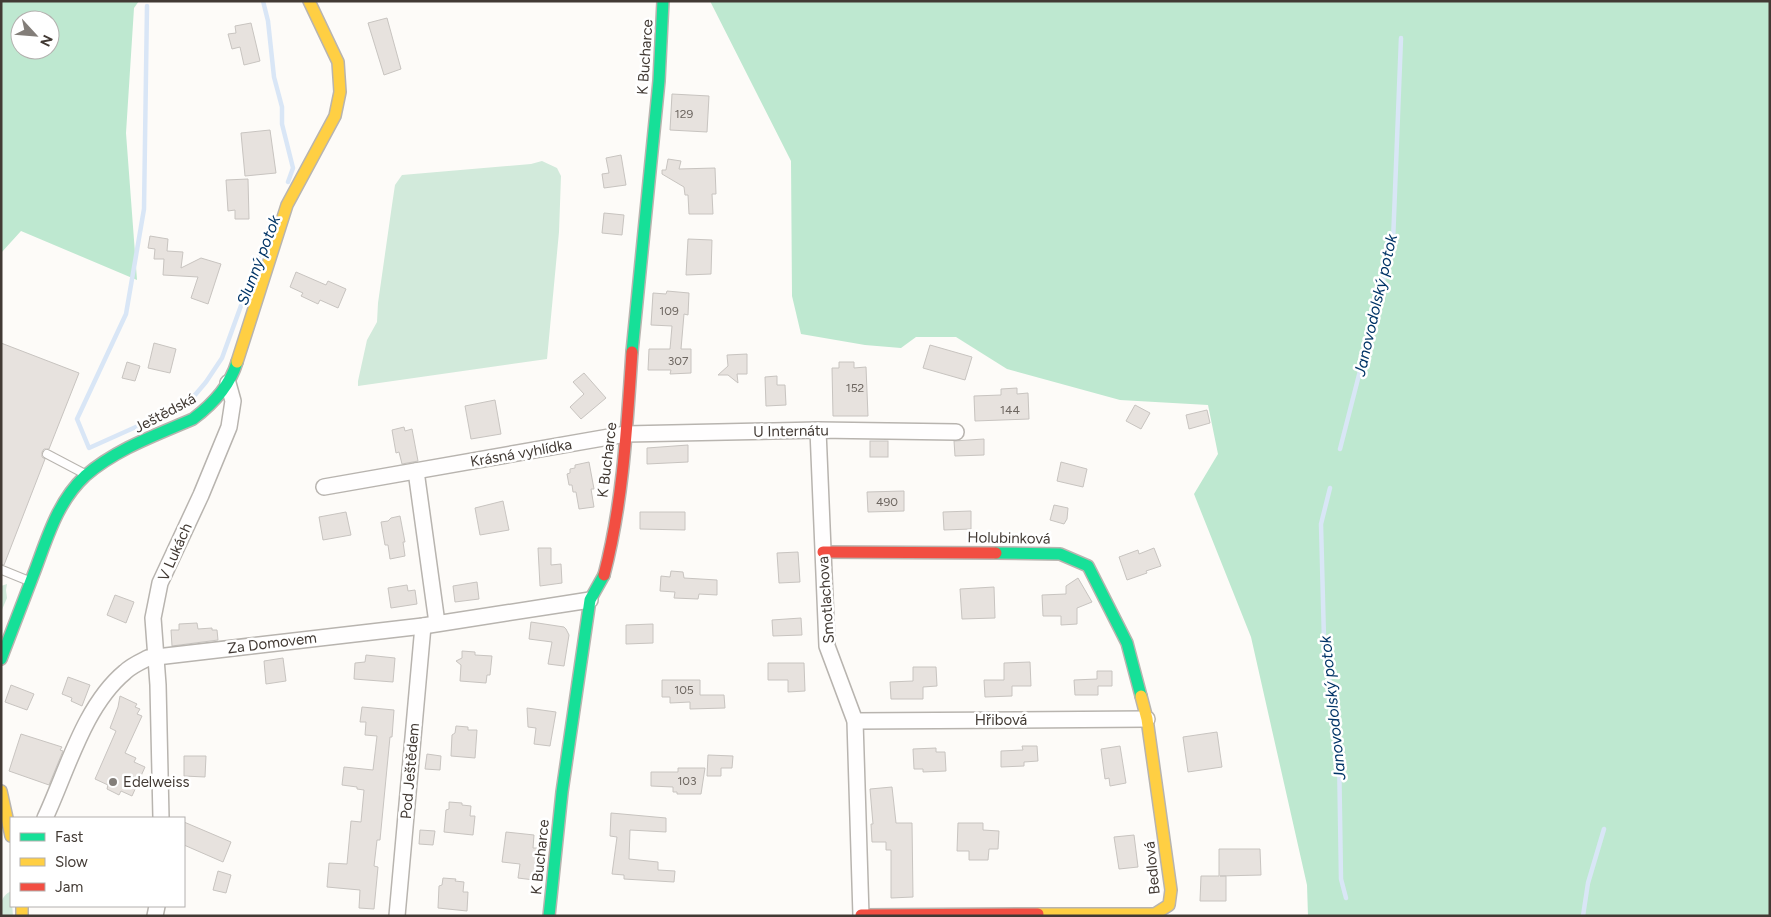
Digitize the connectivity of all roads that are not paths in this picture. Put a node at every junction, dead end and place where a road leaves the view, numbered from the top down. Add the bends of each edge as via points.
1 (309, 1) edge
2 (661, 8) edge
3 (228, 383) junction
4 (818, 430) junction
5 (956, 432) dead end
6 (626, 434) junction
7 (47, 454) dead end
8 (416, 471) junction
9 (86, 475) junction
10 (324, 487) dead end
11 (823, 552) junction
12 (2, 570) edge
13 (31, 582) junction
14 (590, 600) junction
15 (430, 624) junction
16 (154, 657) junction
17 (1, 659) edge
18 (1147, 719) junction
19 (855, 720) junction
20 (1, 791) edge
21 (45, 817) edge
22 (160, 817) edge
23 (10, 832) edge
24 (861, 915) edge
25 (1031, 915) edge
26 (397, 916) edge
27 (549, 916) edge

1 - 3 street, Ještědská via 338,62 340,92 335,116 287,205
2 - 6 street, K Bucharce via 659,81
3 - 9 street, Ještědská via 214,402 192,419 105,461
3 - 16 street, V Lukách via 233,401 229,427 160,583 153,618
4 - 5 street, U Internátu
4 - 6 street, U Internátu
4 - 11 street, Smotlachova
6 - 8 street, Krásná vyhlídka
6 - 14 street, K Bucharce via 612,545 604,576
7 - 9 lane
8 - 10 street, Krásná vyhlídka
8 - 15 street
9 - 13 street, Ještědská via 55,518
11 - 18 street, Holubinková via 1060,554 1088,566 1127,643
11 - 19 street, Smotlachova via 827,646
12 - 13 lane
13 - 17 street, Ještědská
14 - 15 street, Za Domovem
14 - 27 street, K Bucharce via 562,792
15 - 16 street, Za Domovem
15 - 26 street, Pod Ještědem
16 - 21 street, Za Domovem via 125,671 105,692 87,720
16 - 22 street, V Lukách via 158,684
18 - 19 street, Hřibová
18 - 25 street, Bedlová via 1171,890 1169,905 1155,914
19 - 24 street, Smotlachova
20 - 23 street
24 - 25 street, Bedlová

